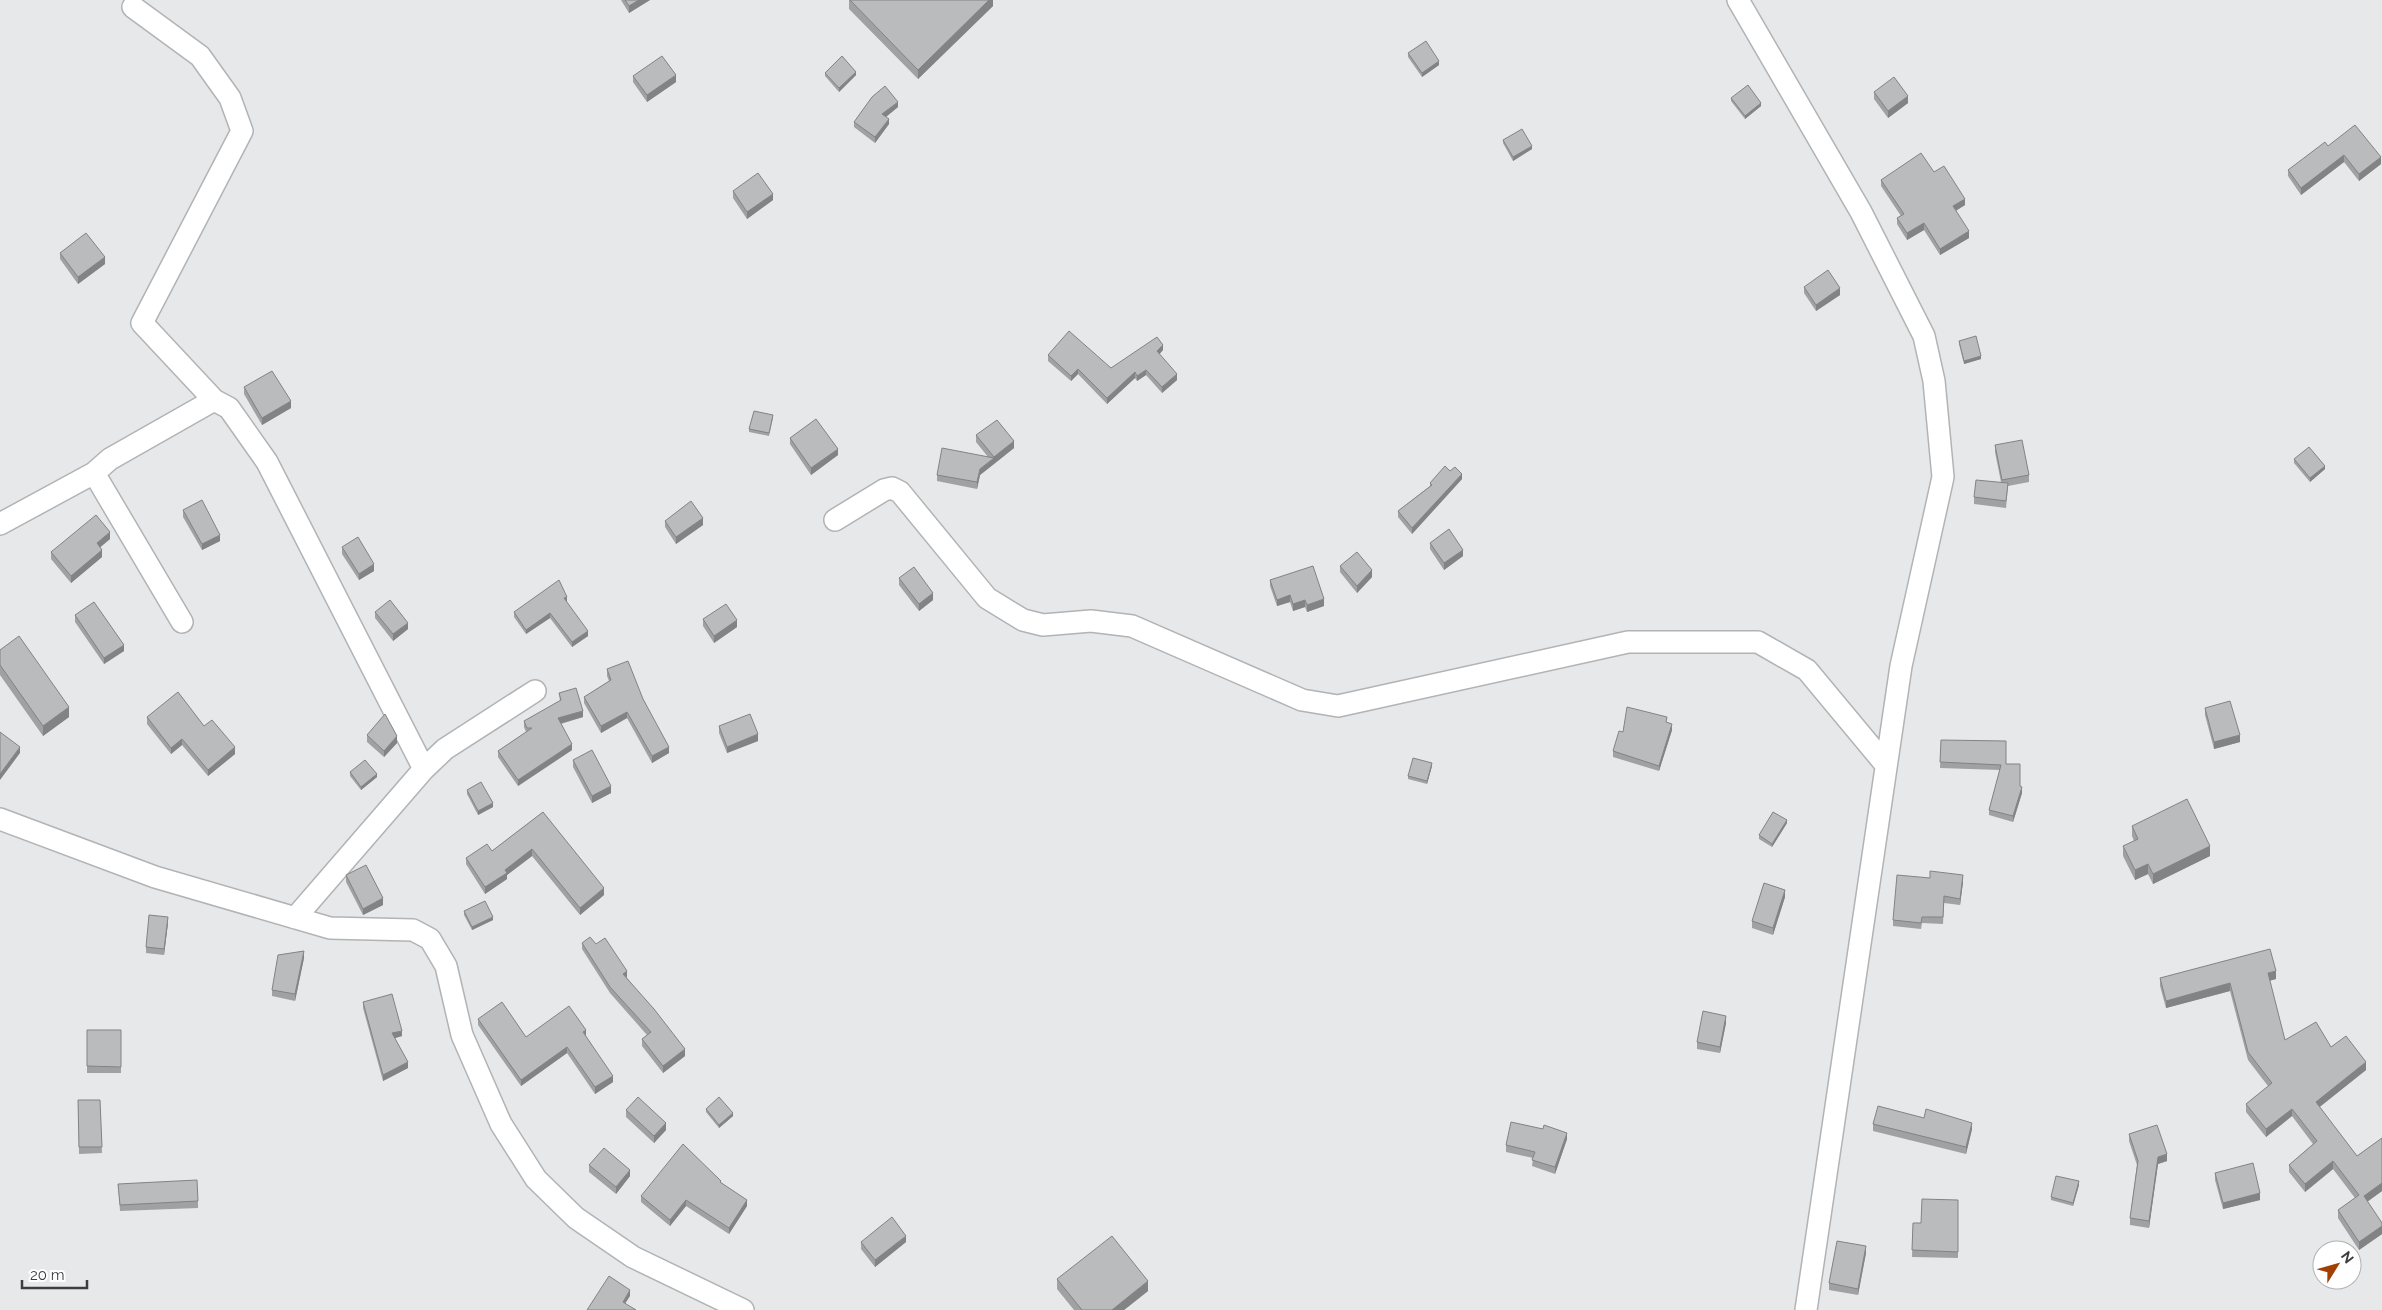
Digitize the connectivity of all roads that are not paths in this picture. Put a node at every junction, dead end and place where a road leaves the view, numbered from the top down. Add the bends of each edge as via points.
1 (1738, 0) edge
2 (132, 7) dead end
3 (214, 400) junction
4 (94, 473) junction
5 (836, 520) dead end
6 (0, 524) edge
7 (182, 622) dead end
8 (534, 691) dead end
9 (1886, 764) junction
10 (424, 769) junction
11 (0, 819) edge
12 (295, 918) junction
13 (743, 1310) edge
14 (1806, 1310) edge

1 - 9 street via 1861,212 1924,336 1934,381 1943,477 1901,666
2 - 3 street via 200,56 230,98 242,131 142,323
3 - 4 street via 110,459
3 - 10 street via 229,408 268,462
4 - 6 street
4 - 7 street
5 - 9 street via 892,488 900,492 987,598 1023,620 1044,625 1091,621 1132,626 1302,700 1338,706 1628,642 1758,642 1807,670
8 - 10 street via 445,749
9 - 14 street
10 - 12 street
11 - 12 street via 156,877
12 - 13 street via 330,928 413,930 430,939 446,966 462,1034 501,1124 536,1179 576,1218 633,1257

